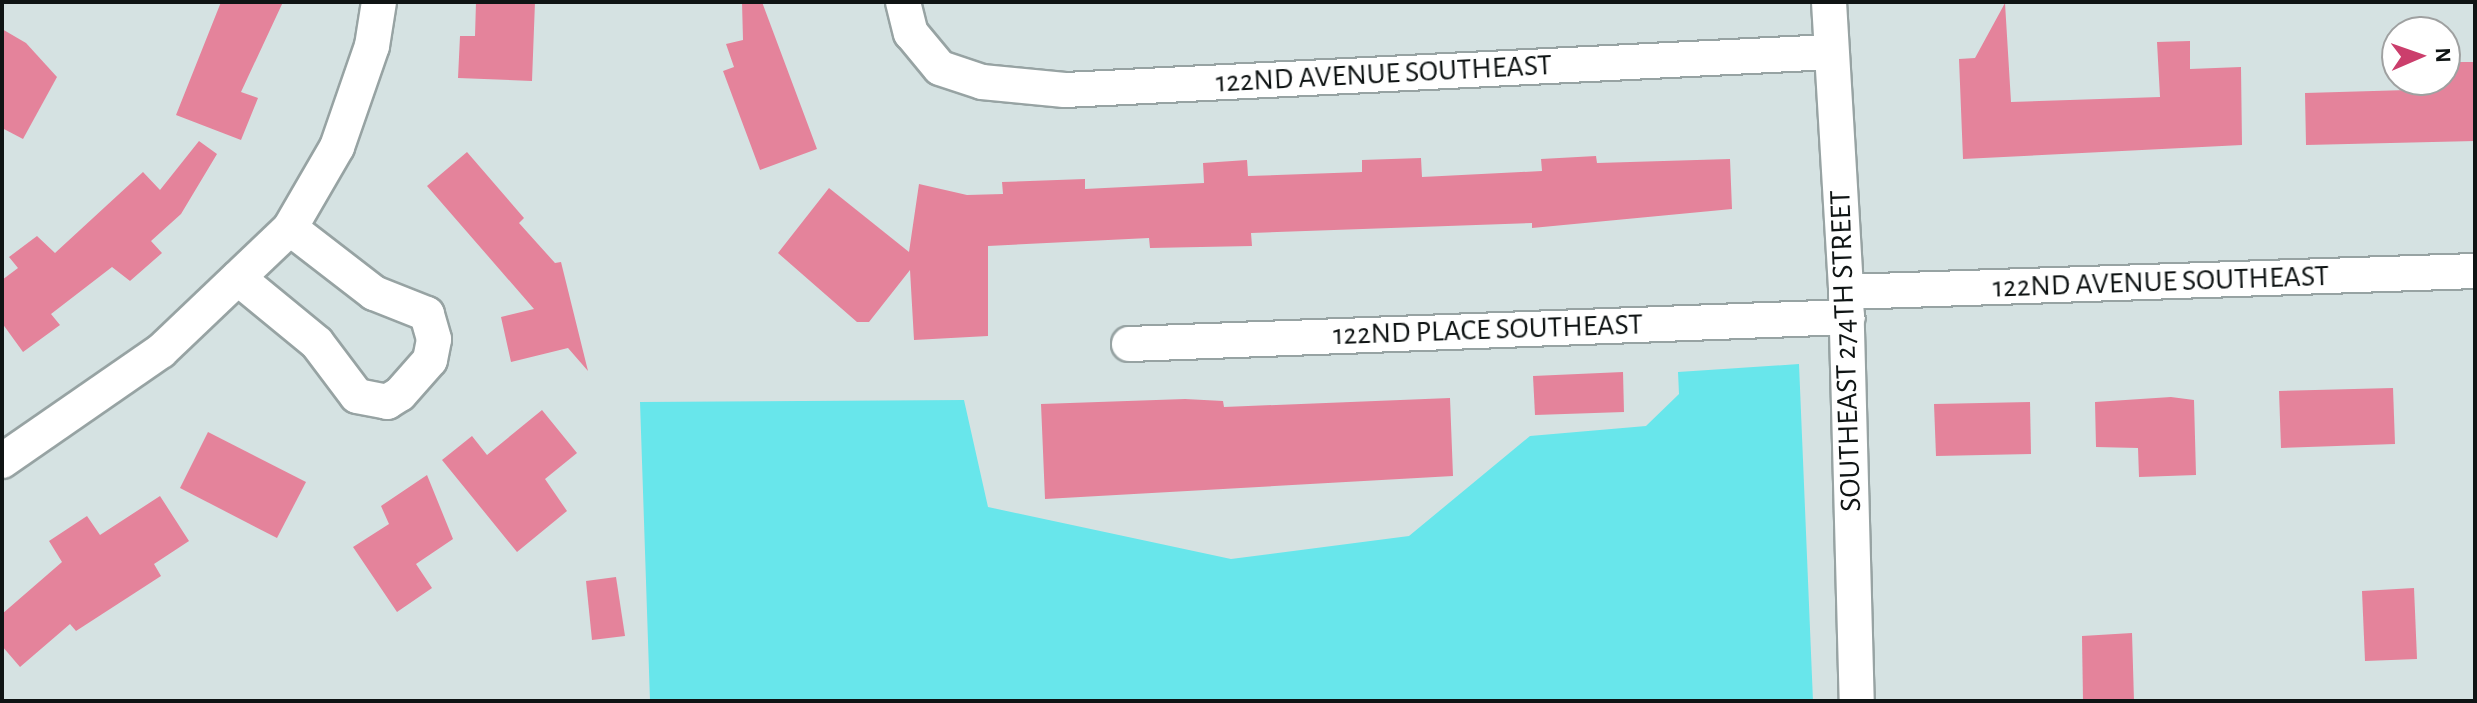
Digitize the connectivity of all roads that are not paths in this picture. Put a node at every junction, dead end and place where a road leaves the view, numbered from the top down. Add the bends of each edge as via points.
1 (379, 2) edge
2 (903, 2) edge
3 (1829, 2) edge
4 (1831, 52) junction
5 (290, 228) junction
6 (2475, 271) edge
7 (238, 278) junction
8 (1847, 304) junction
9 (1129, 344) dead end
10 (2, 461) edge
11 (1857, 701) edge

1 - 5 street via 372,46 337,147
2 - 4 street, 122ND AVENUE SOUTHEAST via 911,33 940,68 982,82 1065,90
3 - 4 street, SOUTHEAST 274TH STREET
4 - 8 street, SOUTHEAST 274TH STREET
5 - 7 street
5 - 7 street via 374,293 427,314 433,323 430,360 400,394 387,402 357,396 317,343
6 - 8 street, 122ND AVENUE SOUTHEAST
7 - 10 street via 161,351
8 - 9 street, 122ND PLACE SOUTHEAST
8 - 11 street, SOUTHEAST 274TH STREET

